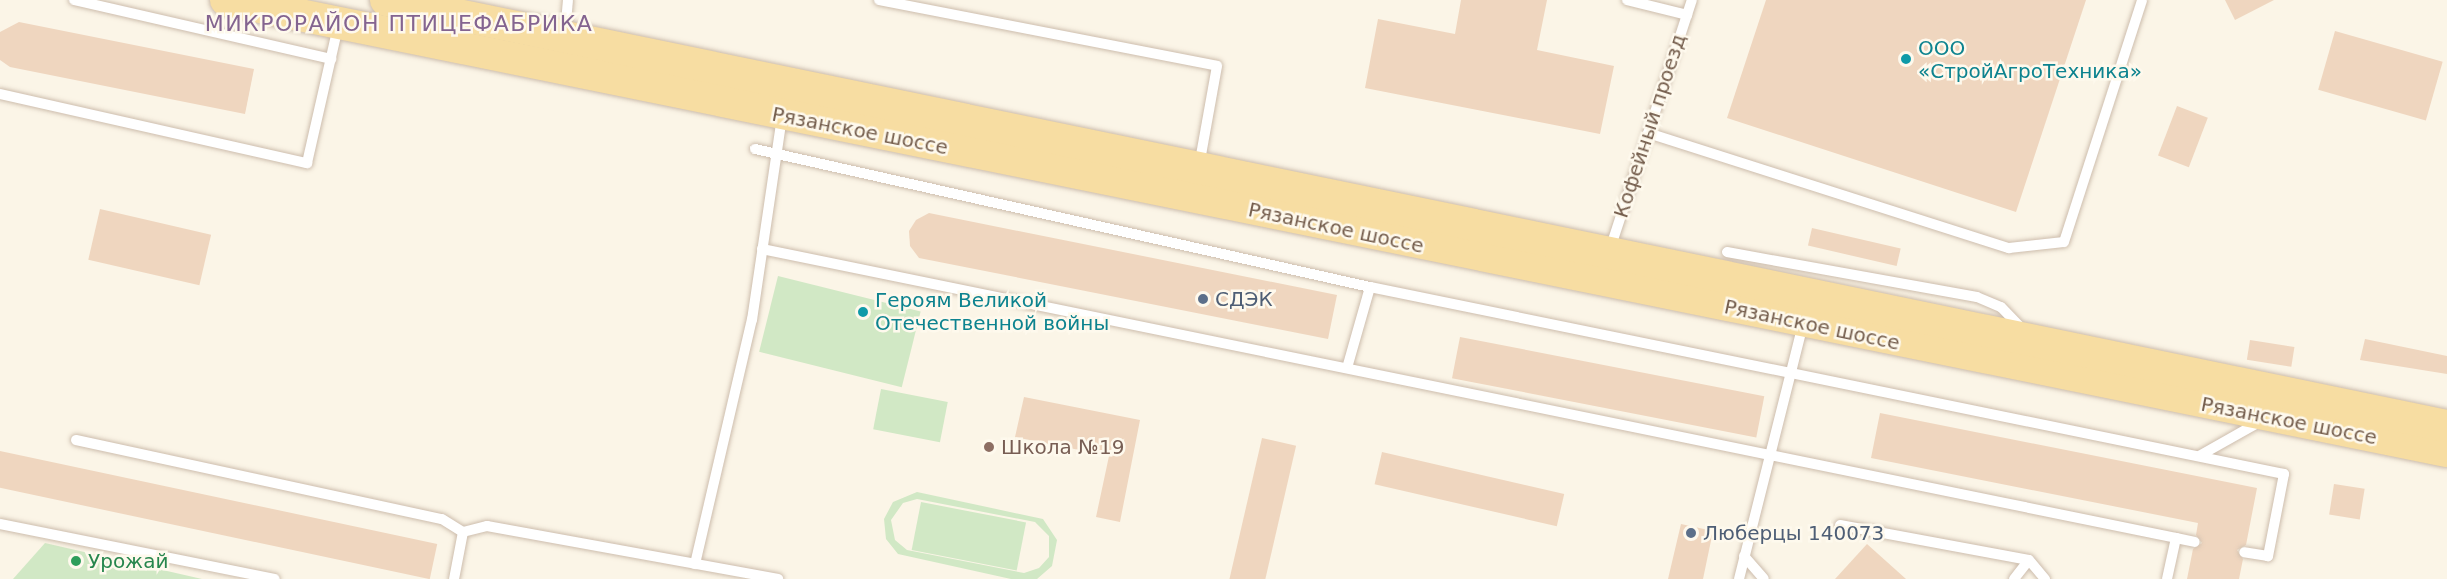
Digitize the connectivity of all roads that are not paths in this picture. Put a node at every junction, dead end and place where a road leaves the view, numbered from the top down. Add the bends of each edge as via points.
1 (74, 0) edge
2 (226, 0) edge
3 (386, 0) edge
4 (568, 0) edge
5 (879, 0) edge
6 (1628, 0) edge
7 (1692, 0) edge
8 (2142, 0) edge
9 (1687, 15) junction
10 (339, 24) junction
11 (565, 37) junction
12 (331, 59) junction
13 (0, 94) edge
14 (782, 115) junction
15 (1648, 133) junction
16 (755, 149) dead end
17 (776, 154) junction
18 (1199, 168) junction
19 (762, 249) junction
20 (1609, 252) junction
21 (1726, 252) dead end
22 (1370, 287) junction
23 (1803, 323) junction
24 (2030, 339) junction
25 (1347, 368) junction
26 (1790, 372) junction
27 (2266, 417) junction
28 (2447, 426) edge
29 (76, 441) dead end
30 (2447, 452) edge
31 (1769, 456) junction
32 (2199, 456) junction
33 (0, 524) edge
34 (1840, 525) dead end
35 (463, 532) junction
36 (2176, 538) junction
37 (2195, 542) dead end
38 (2244, 552) dead end
39 (1744, 556) junction
40 (2029, 560) junction
41 (695, 564) junction
42 (275, 579) edge
43 (454, 579) edge
44 (778, 579) edge
45 (1739, 579) edge
46 (1764, 579) edge
47 (2014, 579) edge
48 (2046, 579) edge
49 (2168, 579) edge

1 - 12 lane
2 - 10 main road, Рязанское шоссе
3 - 11 main road, Рязанское шоссе
4 - 11 lane
5 - 18 lane via 1217,66
6 - 9 lane
7 - 9 lane, Кофейный проезд
8 - 15 lane via 2064,242 2008,248
9 - 15 lane, Кофейный проезд
10 - 12 lane
10 - 14 main road, Рязанское шоссе
11 - 18 main road, Рязанское шоссе
12 - 13 lane via 307,163
14 - 17 lane
14 - 23 main road, Рязанское шоссе
15 - 20 lane, Кофейный проезд
16 - 17 lane
17 - 19 lane
17 - 22 lane
18 - 20 main road, Рязанское шоссе
19 - 25 lane
19 - 41 lane via 752,320
20 - 24 main road, Рязанское шоссе
21 - 24 lane via 1977,297 2001,307
22 - 25 lane
22 - 26 lane
23 - 26 lane
23 - 27 main road, Рязанское шоссе
24 - 28 main road, Рязанское шоссе
25 - 31 lane
26 - 31 lane
26 - 32 lane
27 - 30 main road, Рязанское шоссе
27 - 32 lane
29 - 35 lane via 442,519
31 - 36 lane
31 - 39 lane
32 - 38 lane via 2284,474 2268,556
33 - 42 lane
34 - 40 lane
35 - 41 lane via 486,526
35 - 43 lane
36 - 37 lane
36 - 49 lane
39 - 45 lane
39 - 46 lane
40 - 47 lane
40 - 48 lane
41 - 44 lane

